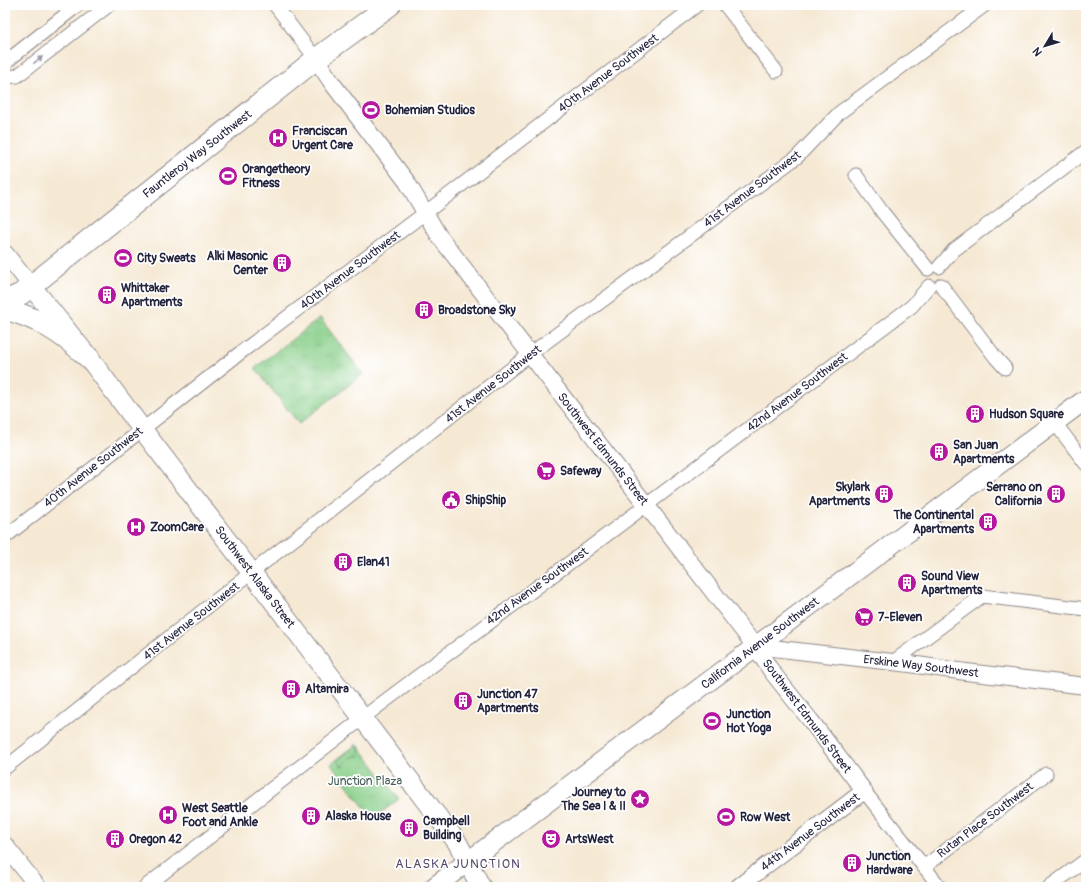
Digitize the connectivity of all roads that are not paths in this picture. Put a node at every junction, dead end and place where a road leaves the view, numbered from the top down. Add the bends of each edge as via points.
1 (78, 5) edge
2 (109, 5) edge
3 (275, 5) edge
4 (390, 5) edge
5 (697, 5) edge
6 (725, 5) edge
7 (985, 5) edge
8 (316, 59) junction
9 (5, 65) edge
10 (776, 71) dead end
11 (5, 77) edge
12 (1086, 151) edge
13 (856, 175) dead end
14 (425, 213) junction
15 (5, 253) edge
16 (933, 268) junction
17 (31, 286) junction
18 (935, 286) junction
19 (5, 301) edge
20 (5, 309) edge
21 (530, 354) junction
22 (89, 358) junction
23 (1005, 368) dead end
24 (1086, 399) edge
25 (1054, 422) junction
26 (142, 429) junction
27 (1086, 464) edge
28 (647, 505) junction
29 (5, 537) edge
30 (252, 573) junction
31 (1086, 609) edge
32 (755, 646) junction
33 (893, 662) junction
34 (1086, 686) edge
35 (362, 718) junction
36 (5, 768) edge
37 (1046, 774) dead end
38 (864, 791) junction
39 (5, 845) edge
40 (1086, 860) edge
41 (467, 861) junction
42 (924, 867) junction
43 (38, 887) edge
44 (145, 887) edge
45 (434, 887) edge
46 (481, 887) edge
47 (738, 887) edge
48 (940, 887) edge
49 (1049, 887) edge

1 - 9 street
11 -> 2 street via 17,76
3 - 8 street, Southwest Edmunds Street
4 - 8 main road, Fauntleroy Way Southwest
5 - 14 street, 40th Avenue Southwest
6 - 10 street
7 - 21 street, 41st Avenue Southwest via 839,113 797,157
8 - 14 street, Southwest Edmunds Street via 407,182
8 - 17 main road, Fauntleroy Way Southwest
12 - 16 street
13 - 16 street via 884,213
14 - 21 street, Southwest Edmunds Street via 439,236
14 - 26 street, 40th Avenue Southwest
15 - 17 street, Southwest Alaska Street
16 - 18 street via 924,275 924,279
16 - 18 street via 943,271 945,277 943,283
17 - 19 main road, Fauntleroy Way Southwest
17 - 22 main road, Southwest Alaska Street
18 - 23 street
18 - 28 street, 42nd Avenue Southwest
20 - 22 main road via 38,320
21 - 28 street, Southwest Edmunds Street
21 - 30 street, 41st Avenue Southwest
22 - 26 main road, Southwest Alaska Street
24 - 25 main road, California Avenue Southwest
25 - 27 street
25 - 32 main road, California Avenue Southwest
26 - 29 street, 40th Avenue Southwest
26 - 30 main road, Southwest Alaska Street
28 - 32 street, Southwest Edmunds Street
28 - 35 street, 42nd Avenue Southwest
30 - 35 main road, Southwest Alaska Street
30 - 36 street, 41st Avenue Southwest
31 - 33 street via 982,596
32 - 33 street, Erskine Way Southwest
32 - 38 street, Southwest Edmunds Street via 772,672
32 - 41 main road, California Avenue Southwest
33 - 34 street, Erskine Way Southwest
35 - 41 main road, Southwest Alaska Street via 457,842
35 - 44 street, 42nd Avenue Southwest
37 - 42 street, Rutan Place Southwest
38 - 42 street, Southwest Edmunds Street
38 - 47 street, 44th Avenue Southwest
39 - 43 street
40 - 49 street
41 - 45 main road, California Avenue Southwest
41 - 46 main road, Southwest Alaska Street
42 - 48 street, Southwest Edmunds Street

